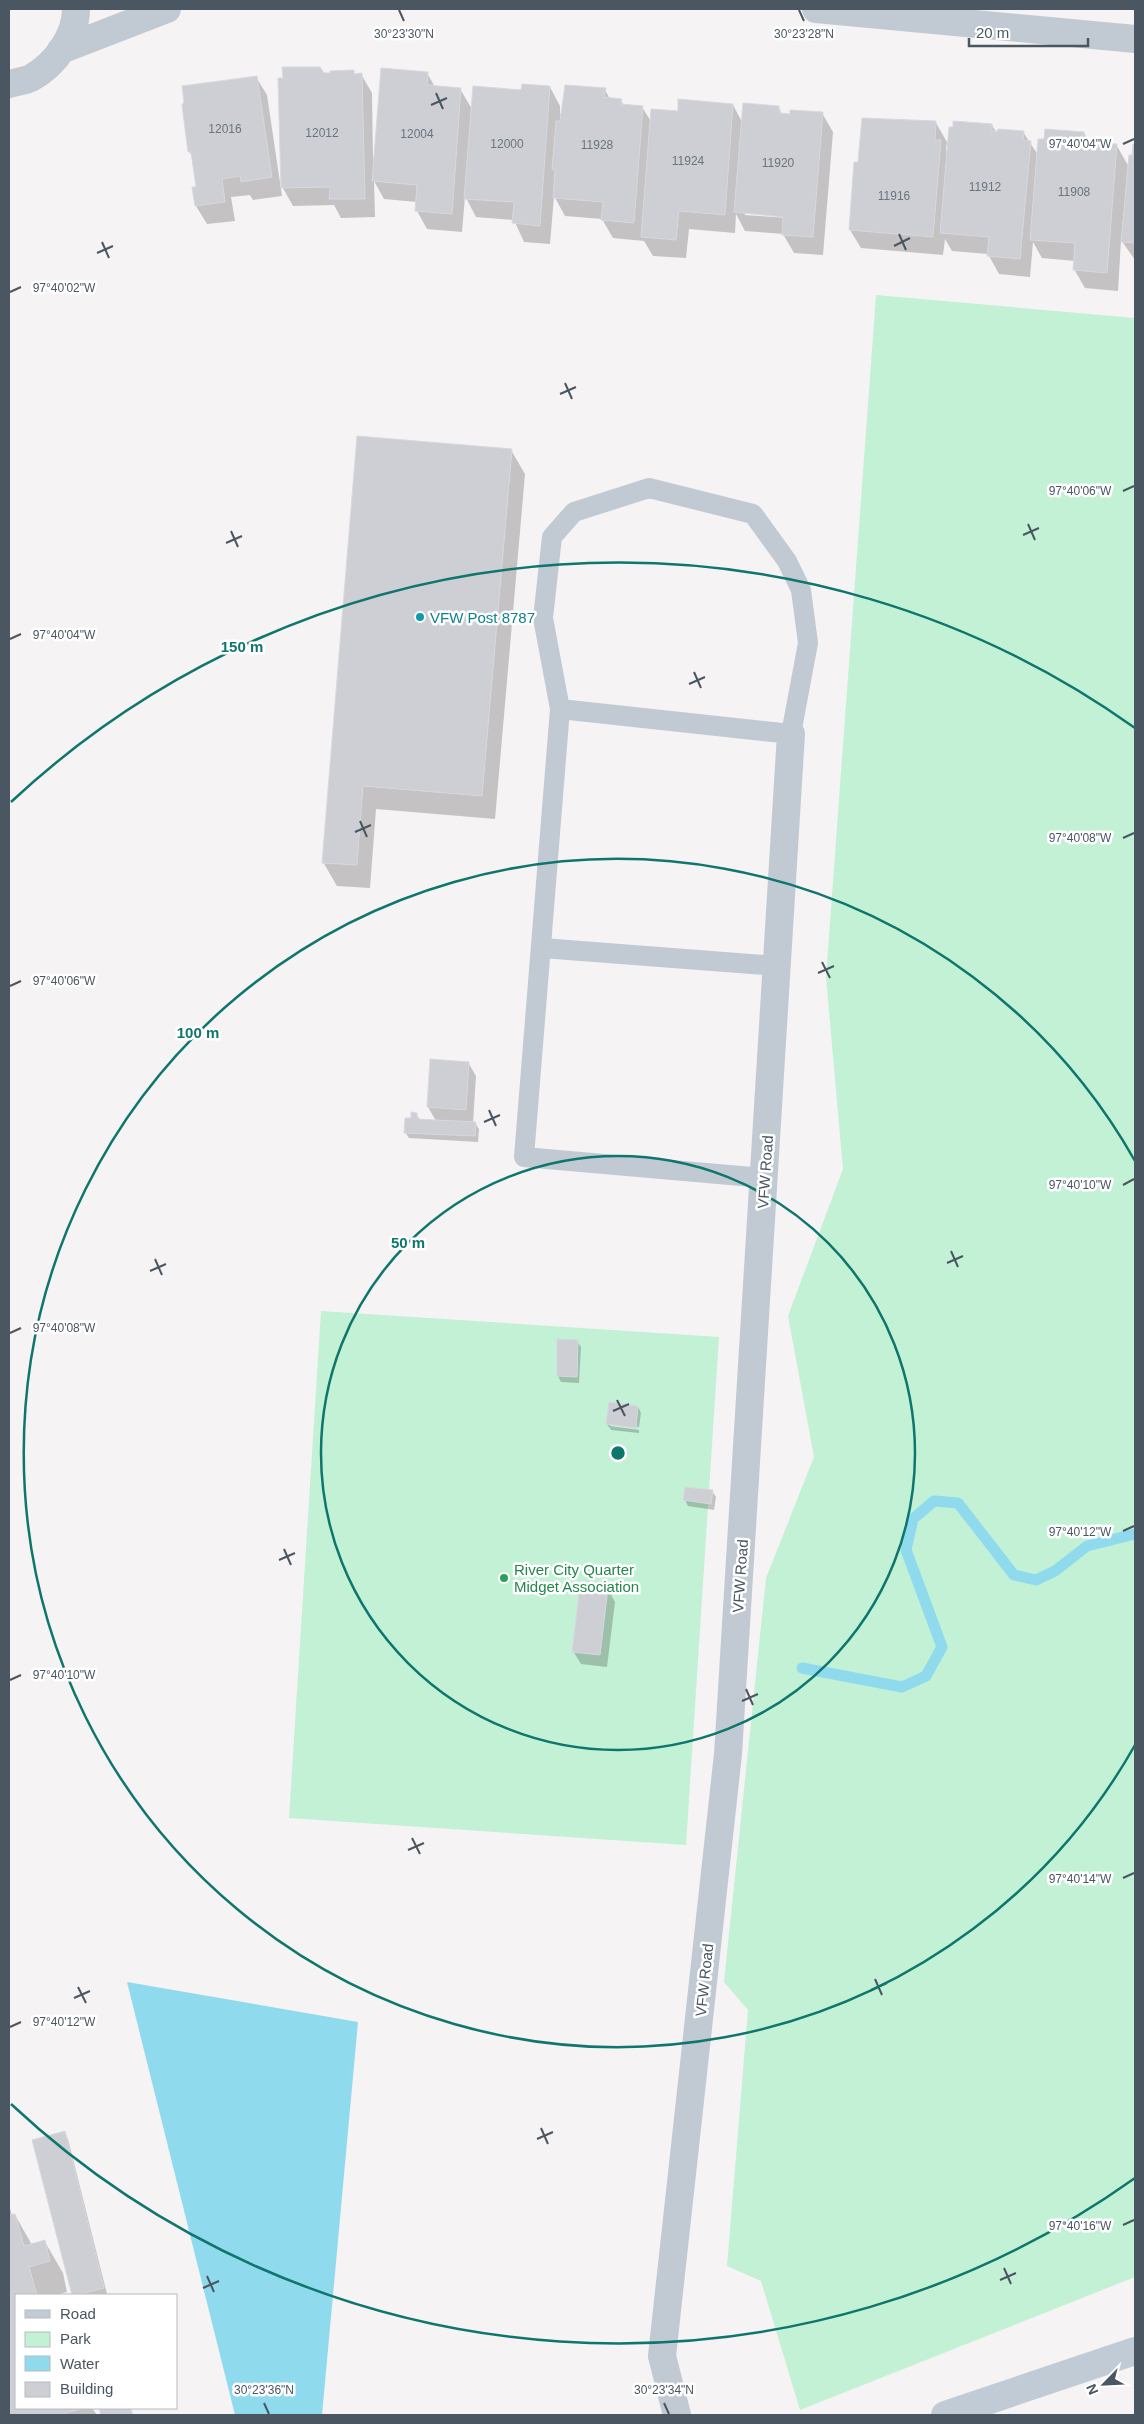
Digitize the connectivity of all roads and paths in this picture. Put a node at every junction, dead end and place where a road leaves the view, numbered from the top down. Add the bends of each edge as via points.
1 (76, 9) edge
2 (167, 9) edge
3 (816, 9) edge
4 (1135, 39) edge
5 (61, 50) junction
6 (36, 75) junction
7 (9, 84) edge
8 (9, 100) edge
9 (560, 709) junction
10 (791, 734) junction
11 (542, 948) junction
12 (777, 966) junction
13 (764, 1178) junction
14 (1135, 2351) edge
15 (676, 2415) edge
16 (945, 2415) edge

1 - 5 street via 69,39
2 - 5 street
3 - 4 street
5 - 6 street via 54,62
6 - 7 street
6 - 8 street
9 - 10 lane
9 - 10 lane via 543,618 552,537 574,512 649,488 753,514 787,562 802,590 808,643
9 - 11 lane
10 - 12 street, VFW Road
11 - 12 lane
11 - 13 lane via 524,1156
12 - 13 street, VFW Road
13 - 15 street, VFW Road via 728,1754 662,2356
14 - 16 main road

